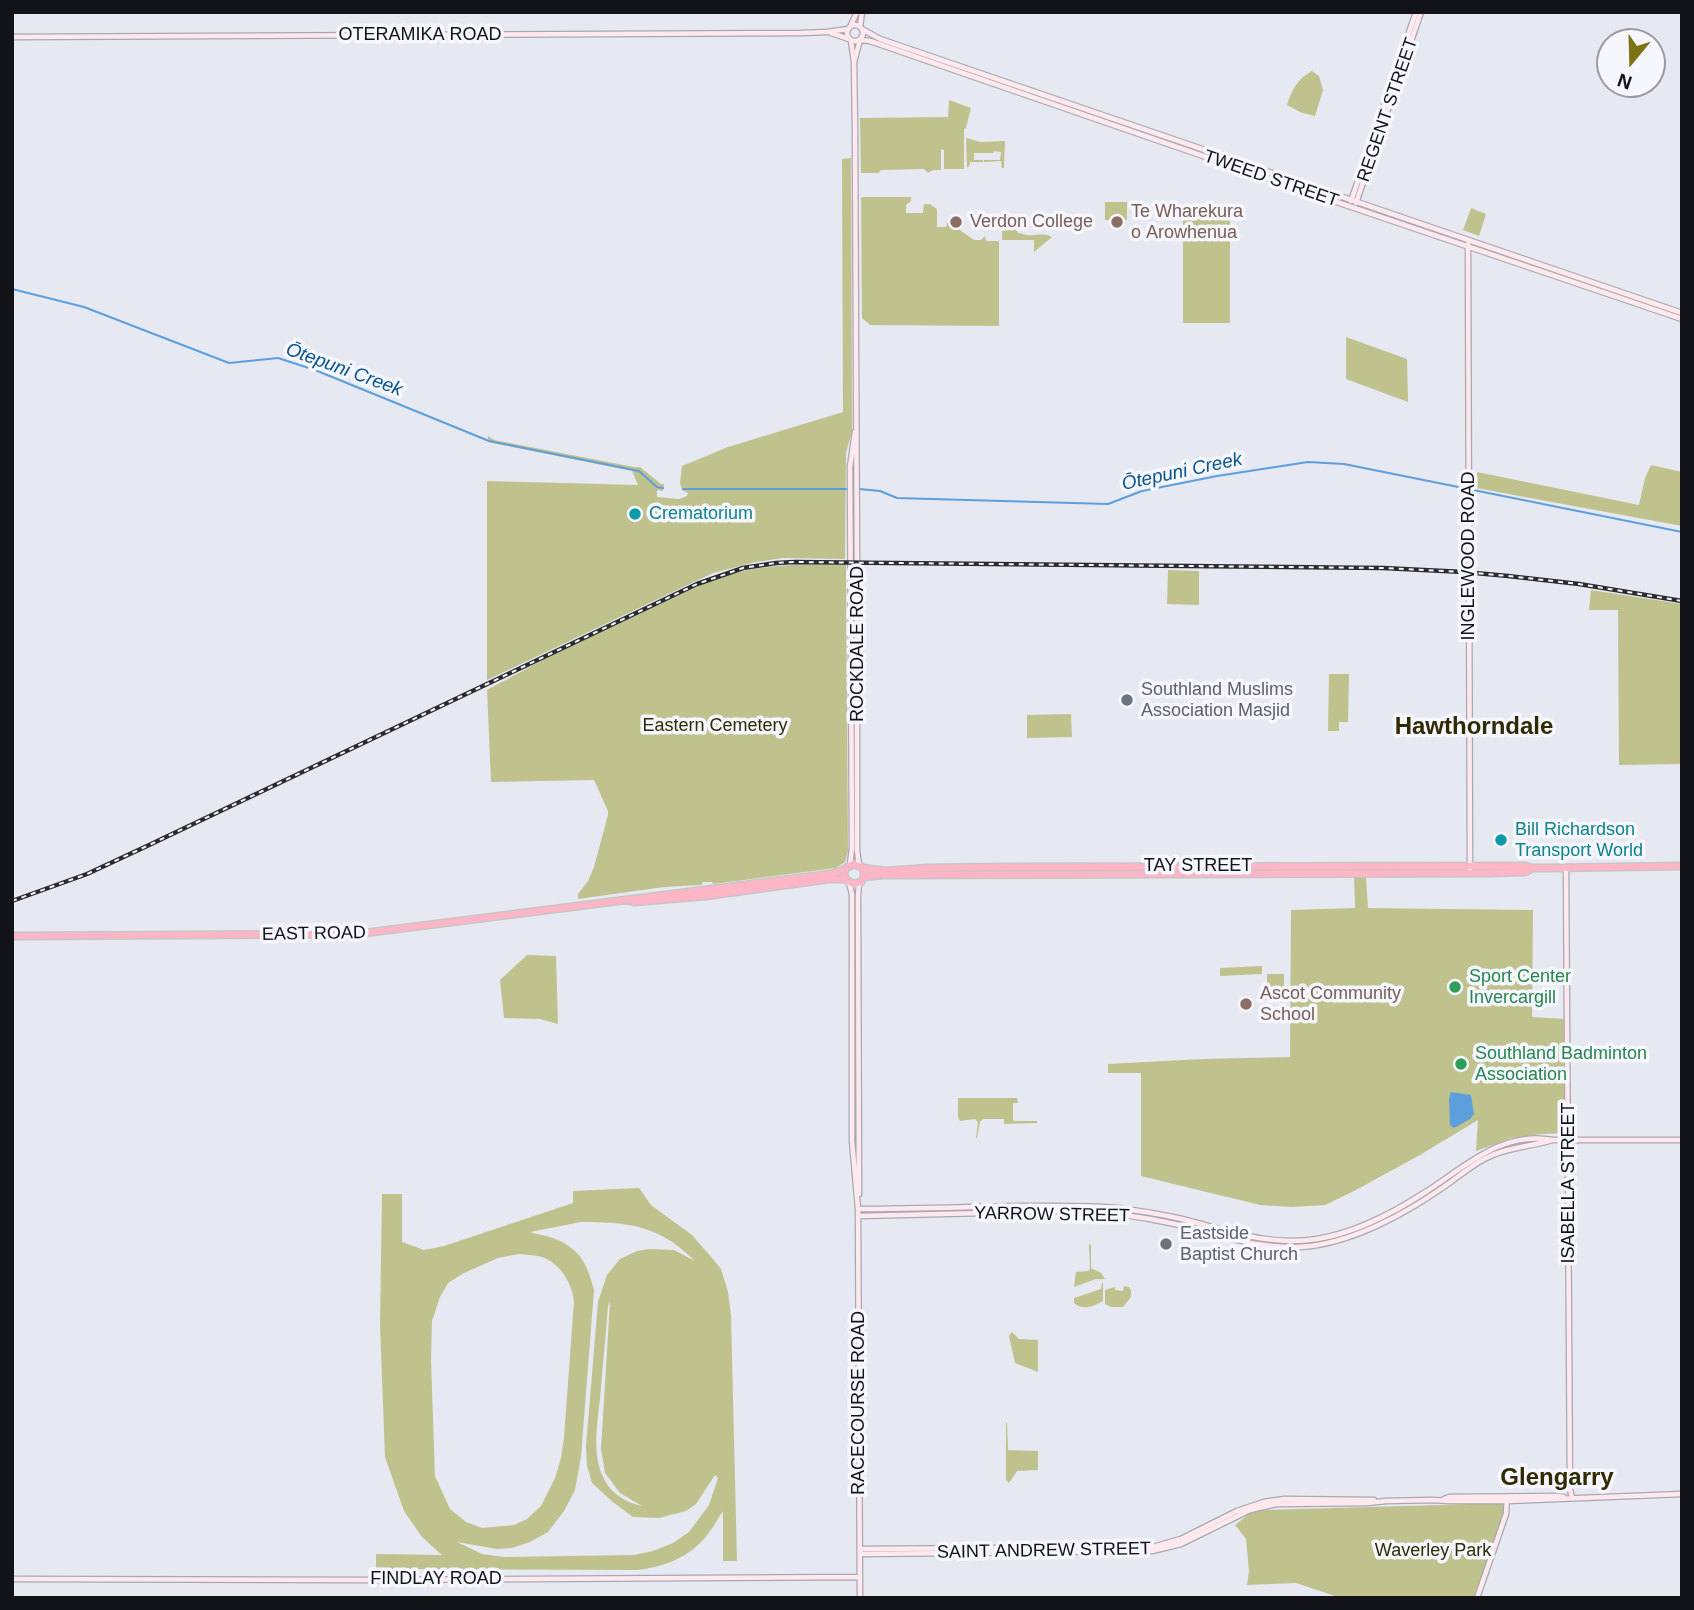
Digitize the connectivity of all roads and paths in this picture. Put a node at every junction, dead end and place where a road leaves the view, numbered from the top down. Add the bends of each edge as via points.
1 (860, 12) edge
2 (1419, 12) edge
3 (850, 27) junction
4 (861, 28) junction
5 (827, 32) junction
6 (12, 37) edge
7 (850, 40) junction
8 (860, 40) junction
9 (854, 62) junction
10 (1092, 115) junction
11 (1353, 204) junction
12 (1468, 243) junction
13 (1682, 313) edge
14 (1682, 319) edge
15 (856, 424) junction
16 (855, 710) junction
17 (1682, 866) edge
18 (848, 867) junction
19 (861, 867) junction
20 (1566, 868) junction
21 (1470, 869) junction
22 (1339, 870) junction
23 (861, 880) junction
24 (847, 881) junction
25 (614, 902) junction
26 (12, 936) edge
27 (852, 1108) junction
28 (859, 1108) junction
29 (1569, 1139) junction
30 (1553, 1140) junction
31 (1682, 1140) edge
32 (858, 1209) junction
33 (858, 1216) junction
34 (1682, 1494) edge
35 (1572, 1497) junction
36 (1507, 1499) junction
37 (860, 1551) junction
38 (860, 1577) junction
39 (12, 1579) edge
40 (860, 1598) edge
41 (1477, 1598) edge

1 - 3 street
1 - 4 street
2 - 11 street, REGENT STREET
3 - 4 street
3 - 5 street, OTERAMIKA ROAD
3 - 7 street via 846,34
4 - 8 street
4 - 10 street, TWEED STREET via 880,39
5 - 6 street, OTERAMIKA ROAD
5 - 7 street, OTERAMIKA ROAD
7 - 8 street
7 - 9 street, ROCKDALE ROAD
8 - 9 street, ROCKDALE ROAD
8 - 10 street, TWEED STREET
9 - 15 street, ROCKDALE ROAD
10 - 11 street, TWEED STREET
11 - 12 street, TWEED STREET
12 - 13 street, TWEED STREET
12 - 14 street, TWEED STREET
12 - 21 street, INGLEWOOD ROAD
15 - 16 street, ROCKDALE ROAD
15 - 16 street, ROCKDALE ROAD via 850,489
16 - 18 street, ROCKDALE ROAD
16 - 19 street, ROCKDALE ROAD via 857,854
17 - 20 highway, TAY STREET
18 - 19 highway, TAY STREET
18 - 24 highway
18 - 25 highway, EAST ROAD via 831,874
19 - 22 highway, TAY STREET
19 - 23 highway
20 - 21 highway, TAY STREET
20 - 29 street, ISABELLA STREET
21 - 22 highway, TAY STREET
22 - 23 highway, TAY STREET via 882,874
23 - 24 highway, TAY STREET
23 - 28 street, RACECOURSE ROAD
24 - 25 highway, EAST ROAD via 829,879 672,900
24 - 27 street, RACECOURSE ROAD via 852,894
25 - 26 highway, EAST ROAD via 357,934
27 - 28 street
27 - 32 street, RACECOURSE ROAD
28 - 32 street, RACECOURSE ROAD
29 - 30 street, YARROW STREET
29 - 31 street, YARROW STREET
29 - 35 street, ISABELLA STREET
30 - 32 street, YARROW STREET via 1541,1137 1494,1148 1388,1213 1335,1235 1306,1240 1256,1238 1157,1214 1094,1206
30 - 33 street, YARROW STREET via 1494,1154 1396,1215 1311,1246 1257,1244 1159,1220 1104,1213
32 - 33 street, RACECOURSE ROAD
33 - 37 street, RACECOURSE ROAD
34 - 35 street, SAINT ANDREW STREET
35 - 36 street, SAINT ANDREW STREET
36 - 37 street, SAINT ANDREW STREET via 1285,1503 1258,1507 1181,1544 1152,1551
36 - 41 street
37 - 38 street, RACECOURSE ROAD
38 - 39 street, FINDLAY ROAD
38 - 40 street, RACECOURSE ROAD

